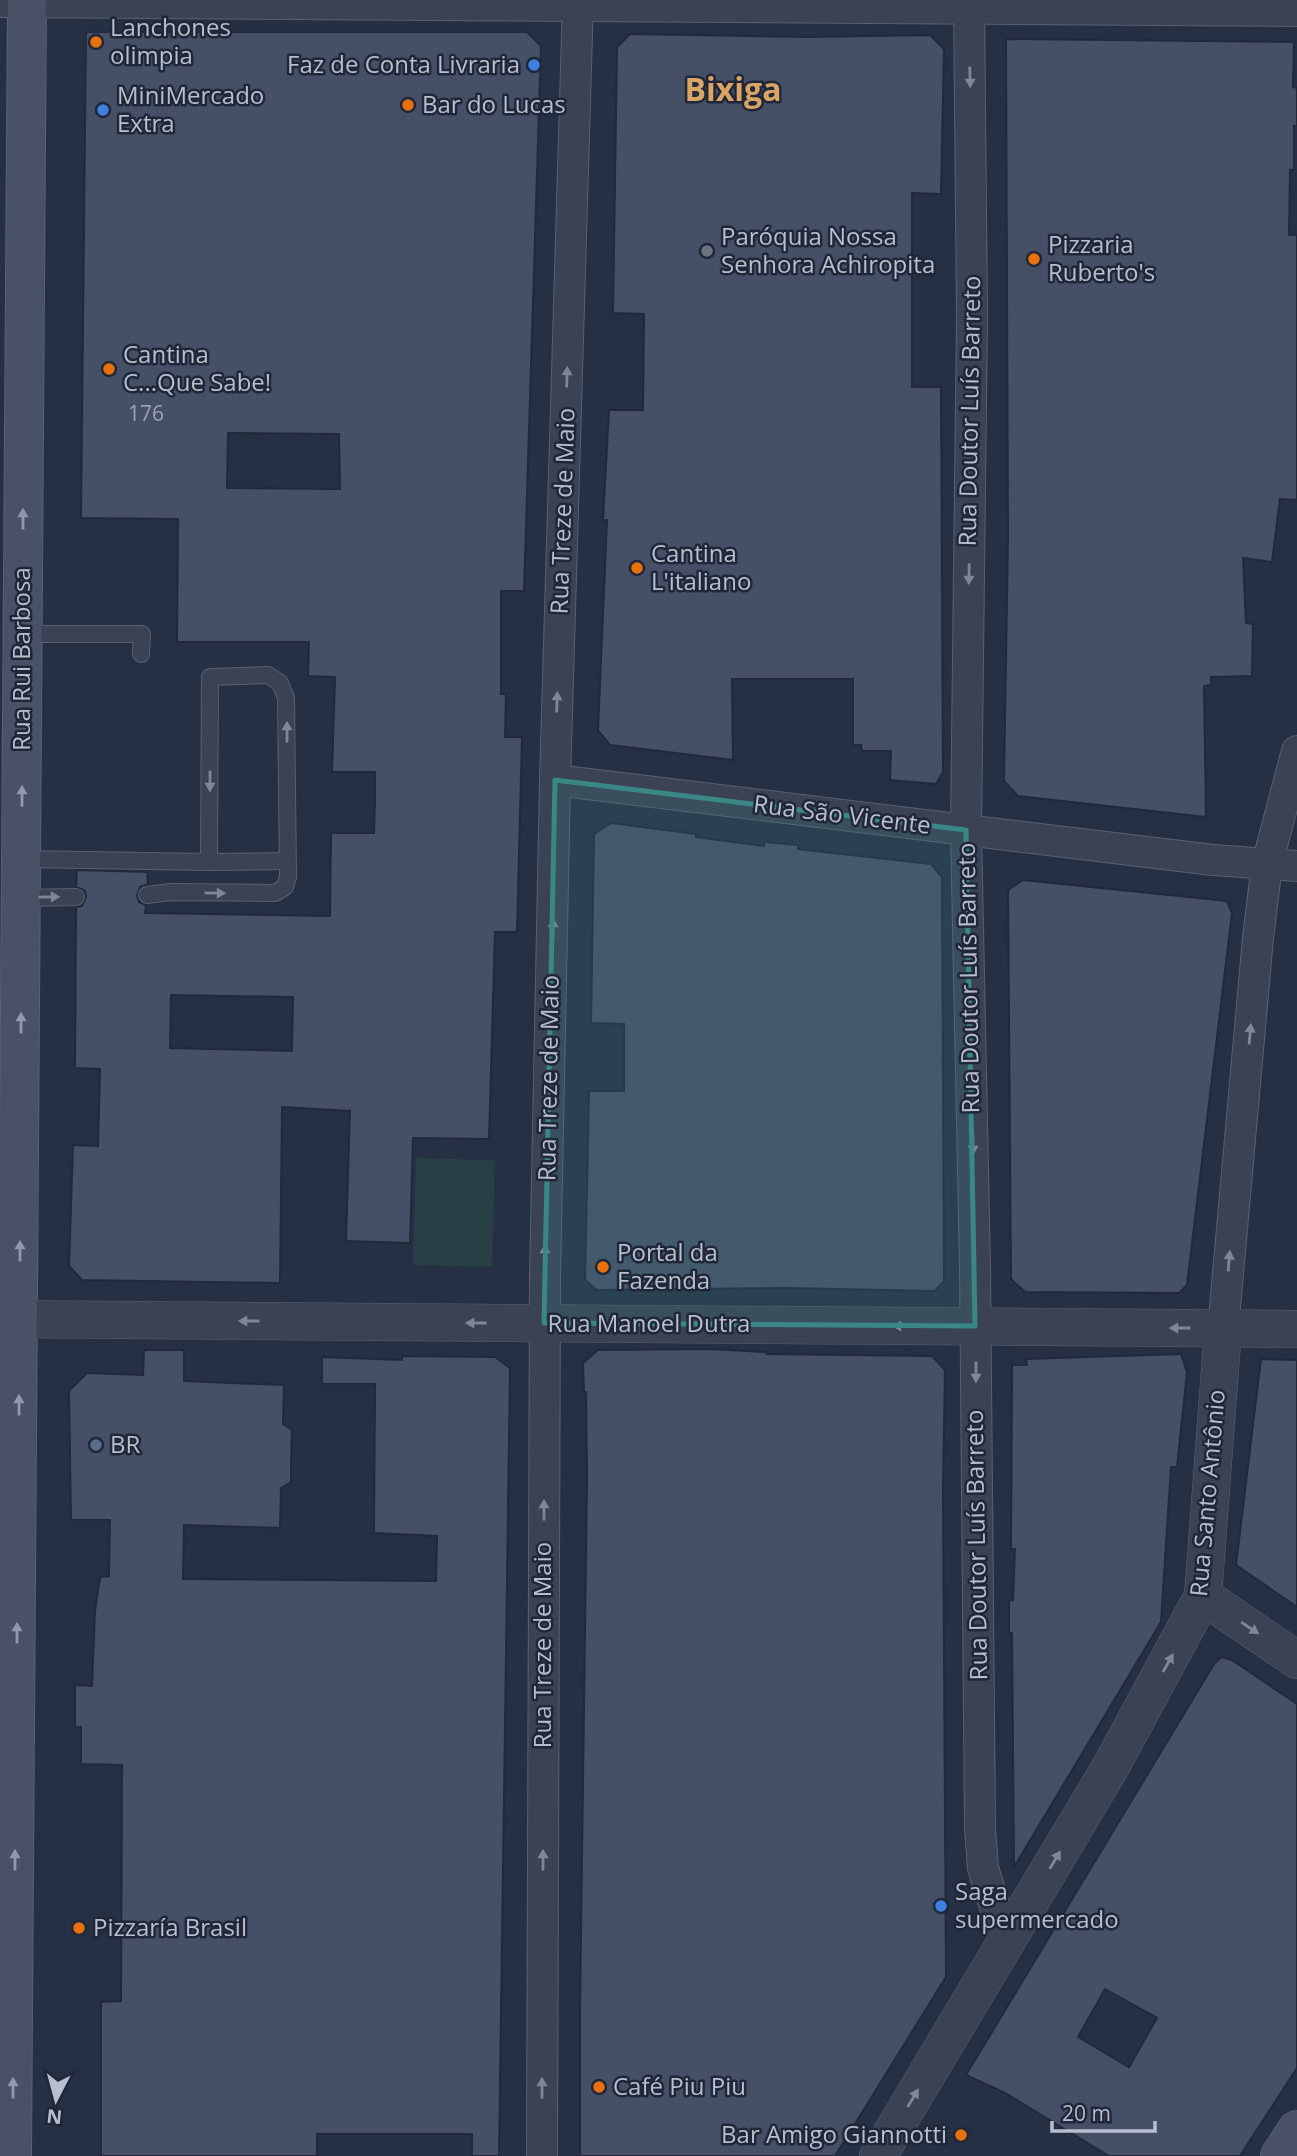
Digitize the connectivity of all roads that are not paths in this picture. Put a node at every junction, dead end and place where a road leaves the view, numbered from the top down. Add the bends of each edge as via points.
1 (18, 1) edge
2 (578, 3) edge
3 (969, 4) edge
4 (1297, 11) edge
5 (12, 242) edge
6 (22, 634) junction
7 (141, 654) dead end
8 (1297, 751) edge
9 (555, 780) junction
10 (966, 830) junction
11 (22, 859) junction
12 (209, 862) junction
13 (287, 862) junction
14 (1267, 864) junction
15 (1297, 866) edge
16 (147, 895) dead end
17 (76, 897) dead end
18 (22, 898) junction
19 (10, 1319) edge
20 (544, 1323) junction
21 (975, 1326) junction
22 (1223, 1329) junction
23 (1297, 1329) edge
24 (1203, 1596) junction
25 (1297, 1660) edge
26 (1006, 1943) junction
27 (1297, 2130) edge
28 (12, 2156) edge
29 (542, 2156) edge
30 (878, 2156) edge
31 (1280, 2156) edge

1 - 2 street
1 - 5 main road, Rua Rui Barbosa
2 - 3 street
9 -> 2 street, Rua Treze de Maio
3 - 4 street
3 -> 10 street, Rua Doutor Luís Barreto via 972,316
6 -> 5 main road, Rua Rui Barbosa
6 - 7 lane via 142,634
11 -> 6 main road, Rua Rui Barbosa
8 - 14 street, Rua Santo Antônio
9 - 10 street, Rua São Vicente
20 -> 9 street, Rua Treze de Maio
10 - 14 street, Rua São Vicente
10 -> 21 street, Rua Doutor Luís Barreto
11 - 12 lane
11 - 18 main road, Rua Rui Barbosa
12 - 13 lane
13 -> 12 lane via 286,698 280,683 268,675 210,677
16 -> 13 lane via 275,893 285,887
14 - 15 street, Rua São Vicente
22 -> 14 street, Rua Santo Antônio
18 -> 17 lane
19 -> 18 main road, Rua Rui Barbosa
20 -> 19 street, Rua Manoel Dutra
28 -> 19 main road, Rua Rui Barbosa
21 -> 20 street, Rua Manoel Dutra
29 -> 20 street, Rua Treze de Maio
22 -> 21 street, Rua Manoel Dutra
21 -> 26 street, Rua Doutor Luís Barreto via 980,1828 983,1868
22 - 23 street, Rua Manoel Dutra
22 - 24 street, Rua Santo Antônio
24 -> 25 street
26 -> 24 street, Rua Santo Antônio via 1110,1768
30 -> 26 street, Rua Santo Antônio
27 - 31 main road

